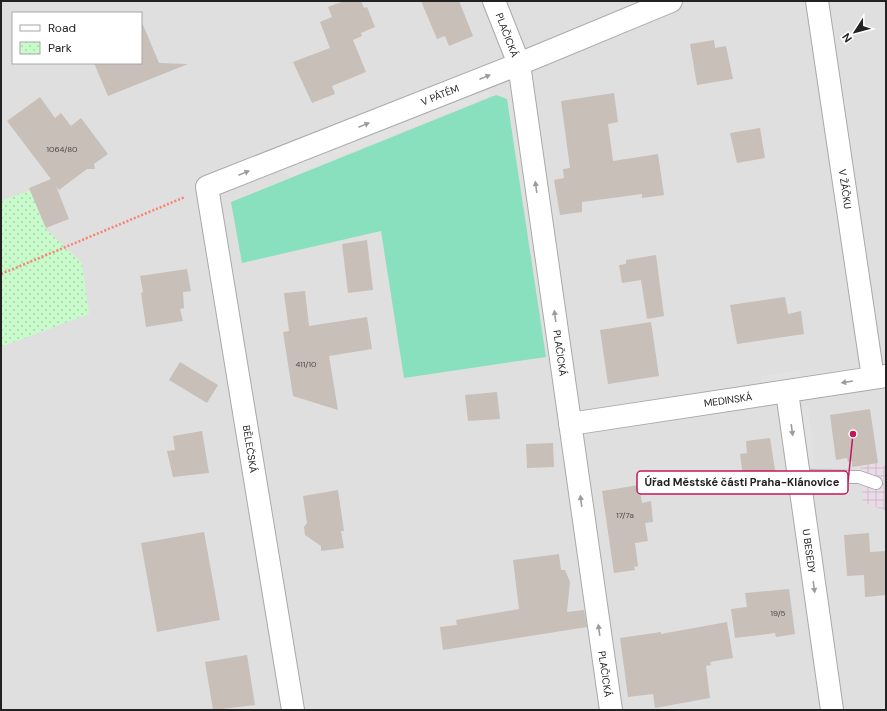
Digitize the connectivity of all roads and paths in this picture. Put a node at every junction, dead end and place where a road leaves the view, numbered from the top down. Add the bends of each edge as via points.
1 (494, 1) edge
2 (671, 1) edge
3 (817, 1) edge
4 (519, 64) junction
5 (207, 188) junction
6 (1, 274) edge
7 (880, 377) edge
8 (786, 392) junction
9 (570, 424) junction
10 (798, 476) junction
11 (876, 483) dead end
12 (293, 710) edge
13 (611, 710) edge
14 (832, 710) edge

1 - 4 street, PLAČICKÁ
2 - 4 street, V PÁTÉM
3 - 7 street, V ŽÁČKU
5 -> 4 street, V PÁTÉM
9 -> 4 street, PLAČICKÁ
5 - 6 path
5 - 12 street, BĚLEČSKÁ
7 -> 8 street, MEDINSKÁ
8 - 9 street, MEDINSKÁ
8 -> 10 street, U BESEDY
13 -> 9 street, PLAČICKÁ
10 - 11 lane via 859,477
10 -> 14 street, U BESEDY

